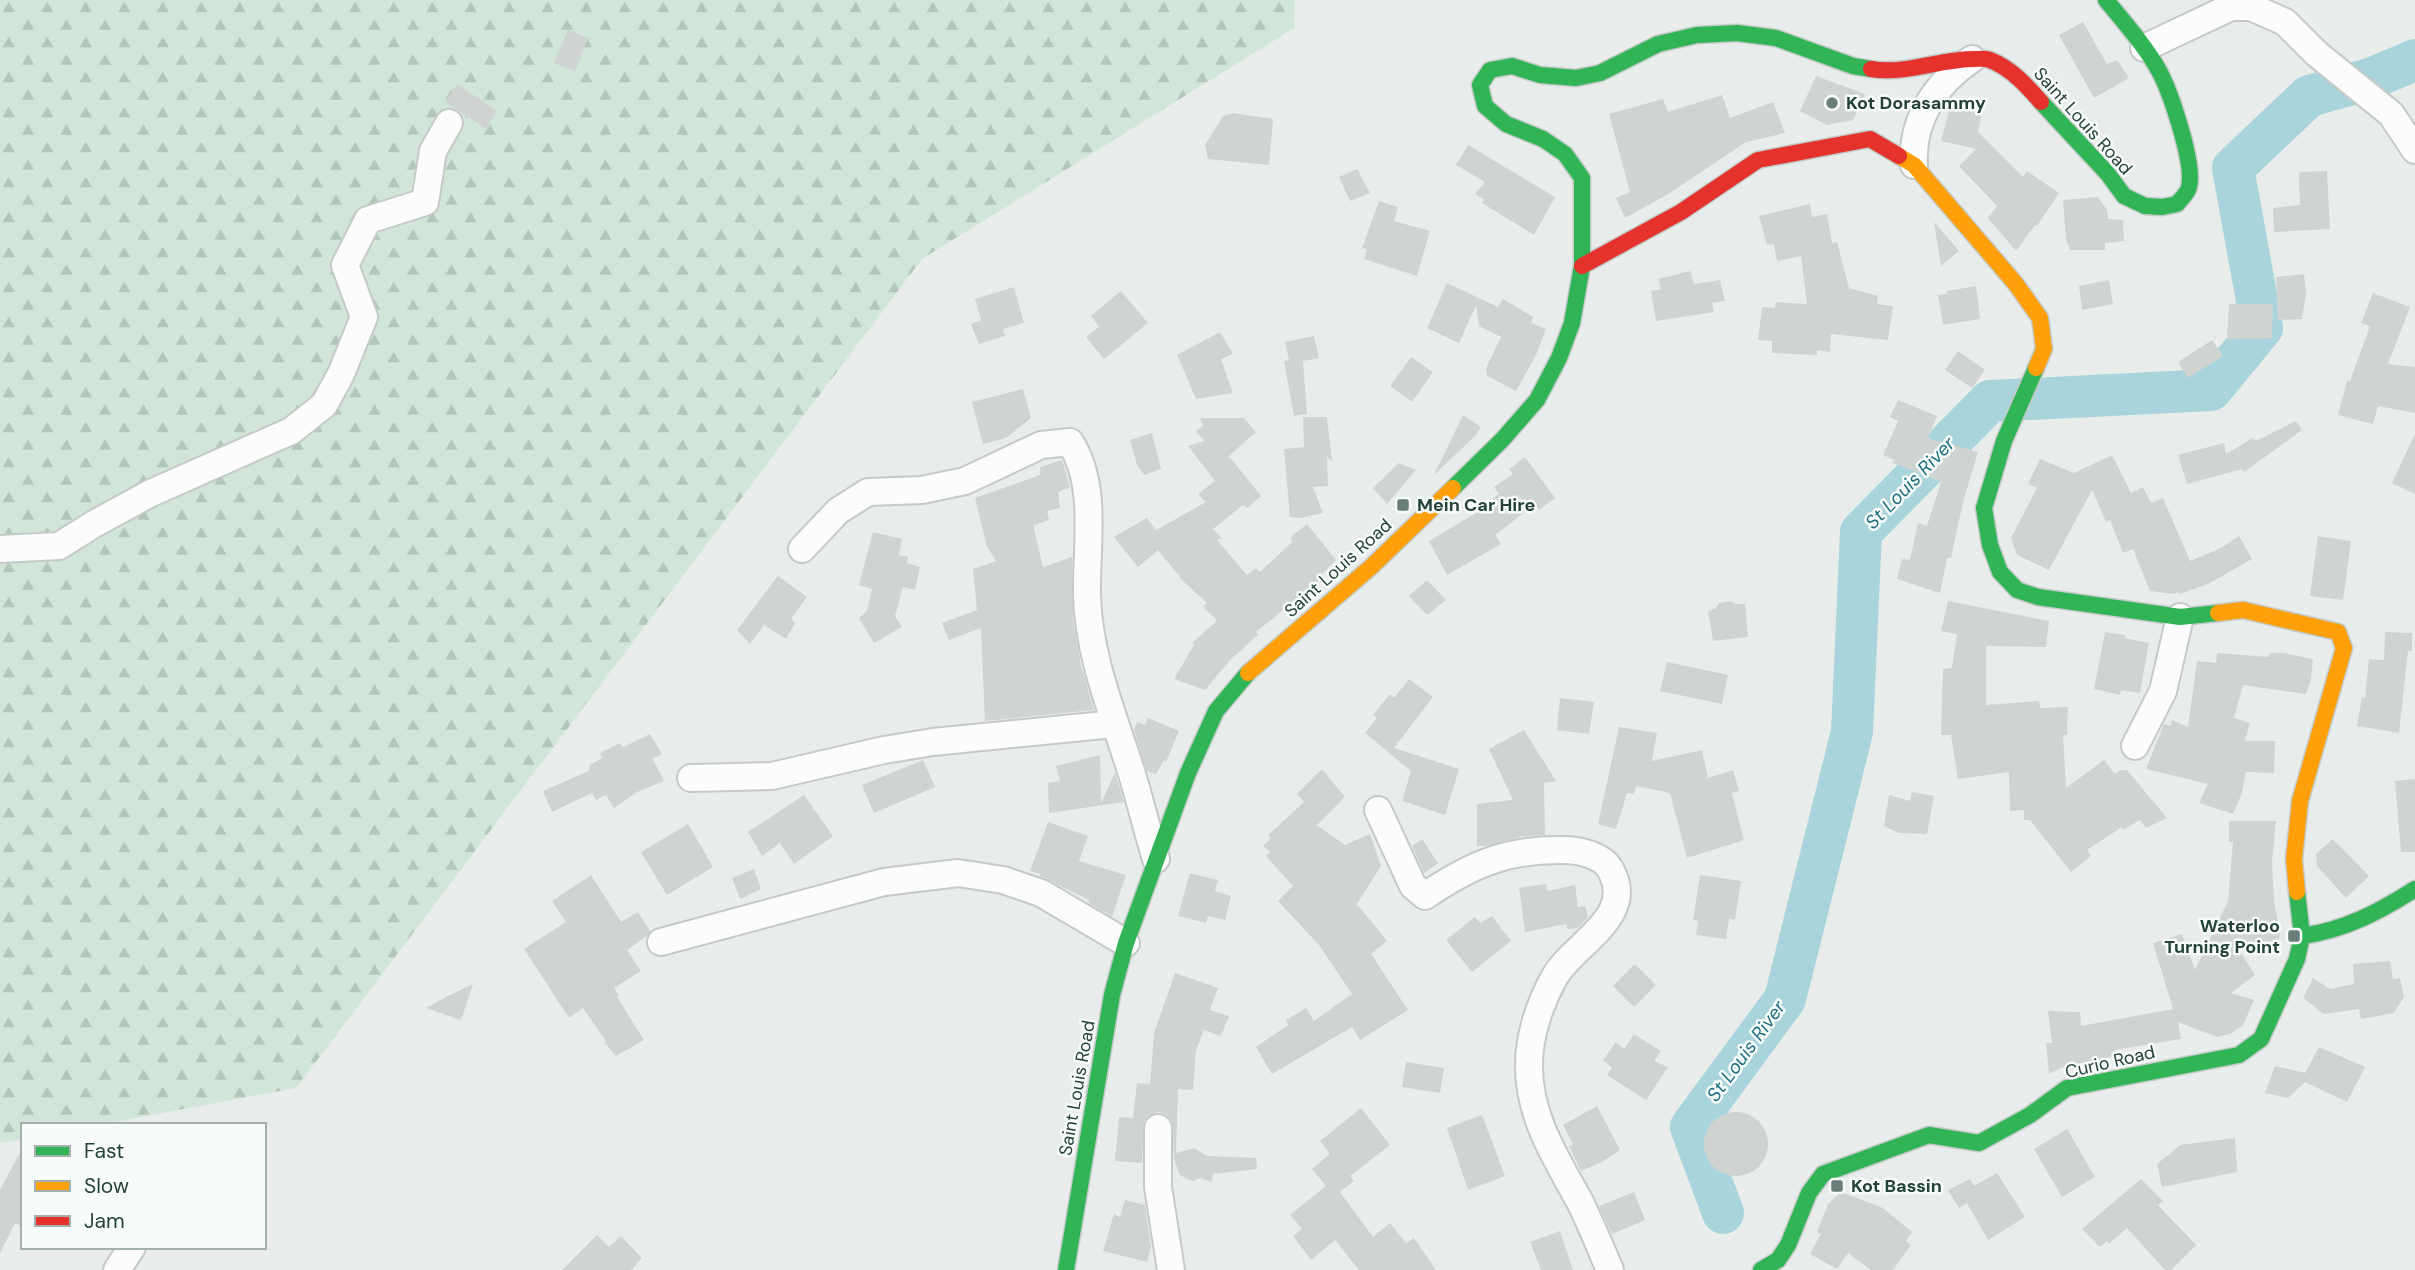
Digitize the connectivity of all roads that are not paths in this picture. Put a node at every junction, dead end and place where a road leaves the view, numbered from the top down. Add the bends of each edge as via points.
1 (2106, 0) edge
2 (2144, 48) junction
3 (1972, 59) junction
4 (449, 122) dead end
5 (2415, 150) edge
6 (1913, 165) junction
7 (1582, 266) junction
8 (0, 549) edge
9 (802, 549) dead end
10 (2180, 617) junction
11 (1114, 724) junction
12 (2135, 746) dead end
13 (691, 778) dead end
14 (1378, 810) dead end
15 (1156, 859) junction
16 (2415, 889) edge
17 (2302, 936) junction
18 (661, 942) dead end
19 (1126, 943) junction
20 (1158, 1128) dead end
21 (131, 1249) edge
22 (117, 1270) edge
23 (1066, 1270) edge
24 (1171, 1270) edge
25 (1610, 1270) edge
26 (1761, 1270) edge

1 - 2 main road, Saint Louis Road
2 - 3 main road, Saint Louis Road via 2159,70 2191,168 2189,189 2177,204 2162,207 2145,206 2124,196 2019,78 1989,59
2 - 5 street via 2231,7 2251,7 2285,22 2390,114
3 - 6 street via 1952,72 1929,102 1916,134
3 - 7 main road, Saint Louis Road via 1952,58 1882,71 1853,66 1776,38 1737,33 1697,35 1658,44 1600,73 1576,78 1540,75 1512,66 1490,70 1480,85 1485,107 1506,124 1565,154 1582,178
4 - 8 street via 433,151 425,202 368,220 345,265 364,317 324,405 291,431 151,493 59,546
6 - 7 main road via 1870,139 1758,160 1681,212
6 - 10 main road via 2040,318 2044,349 2004,441 1984,508 2000,572 2017,590 2038,597
7 - 15 main road, Saint Louis Road via 1572,324 1537,400 1371,567 1248,673 1216,710
9 - 11 street via 838,511 868,492 922,490 965,481 1041,445 1070,442 1086,479 1087,598
10 - 12 street via 2163,691
10 - 17 main road via 2243,610 2338,632 2344,648 2300,801 2294,859
11 - 13 street via 933,742 772,776
11 - 15 street
14 - 25 street via 1413,886 1425,896 1473,866 1537,850 1592,855 1608,866 1616,880 1611,916 1554,977 1531,1037 1529,1065 1533,1102 1546,1141
15 - 19 main road, Saint Louis Road
16 - 17 main road via 2348,927
17 - 26 main road, Curio Road via 2297,959 2261,1039 2239,1055 2067,1088 1979,1143 1929,1135 1824,1174 1809,1192 1778,1260
18 - 19 street via 884,882 958,873 1041,892
19 - 23 main road, Saint Louis Road via 1112,995
20 - 24 street via 1158,1187
21 - 22 street

